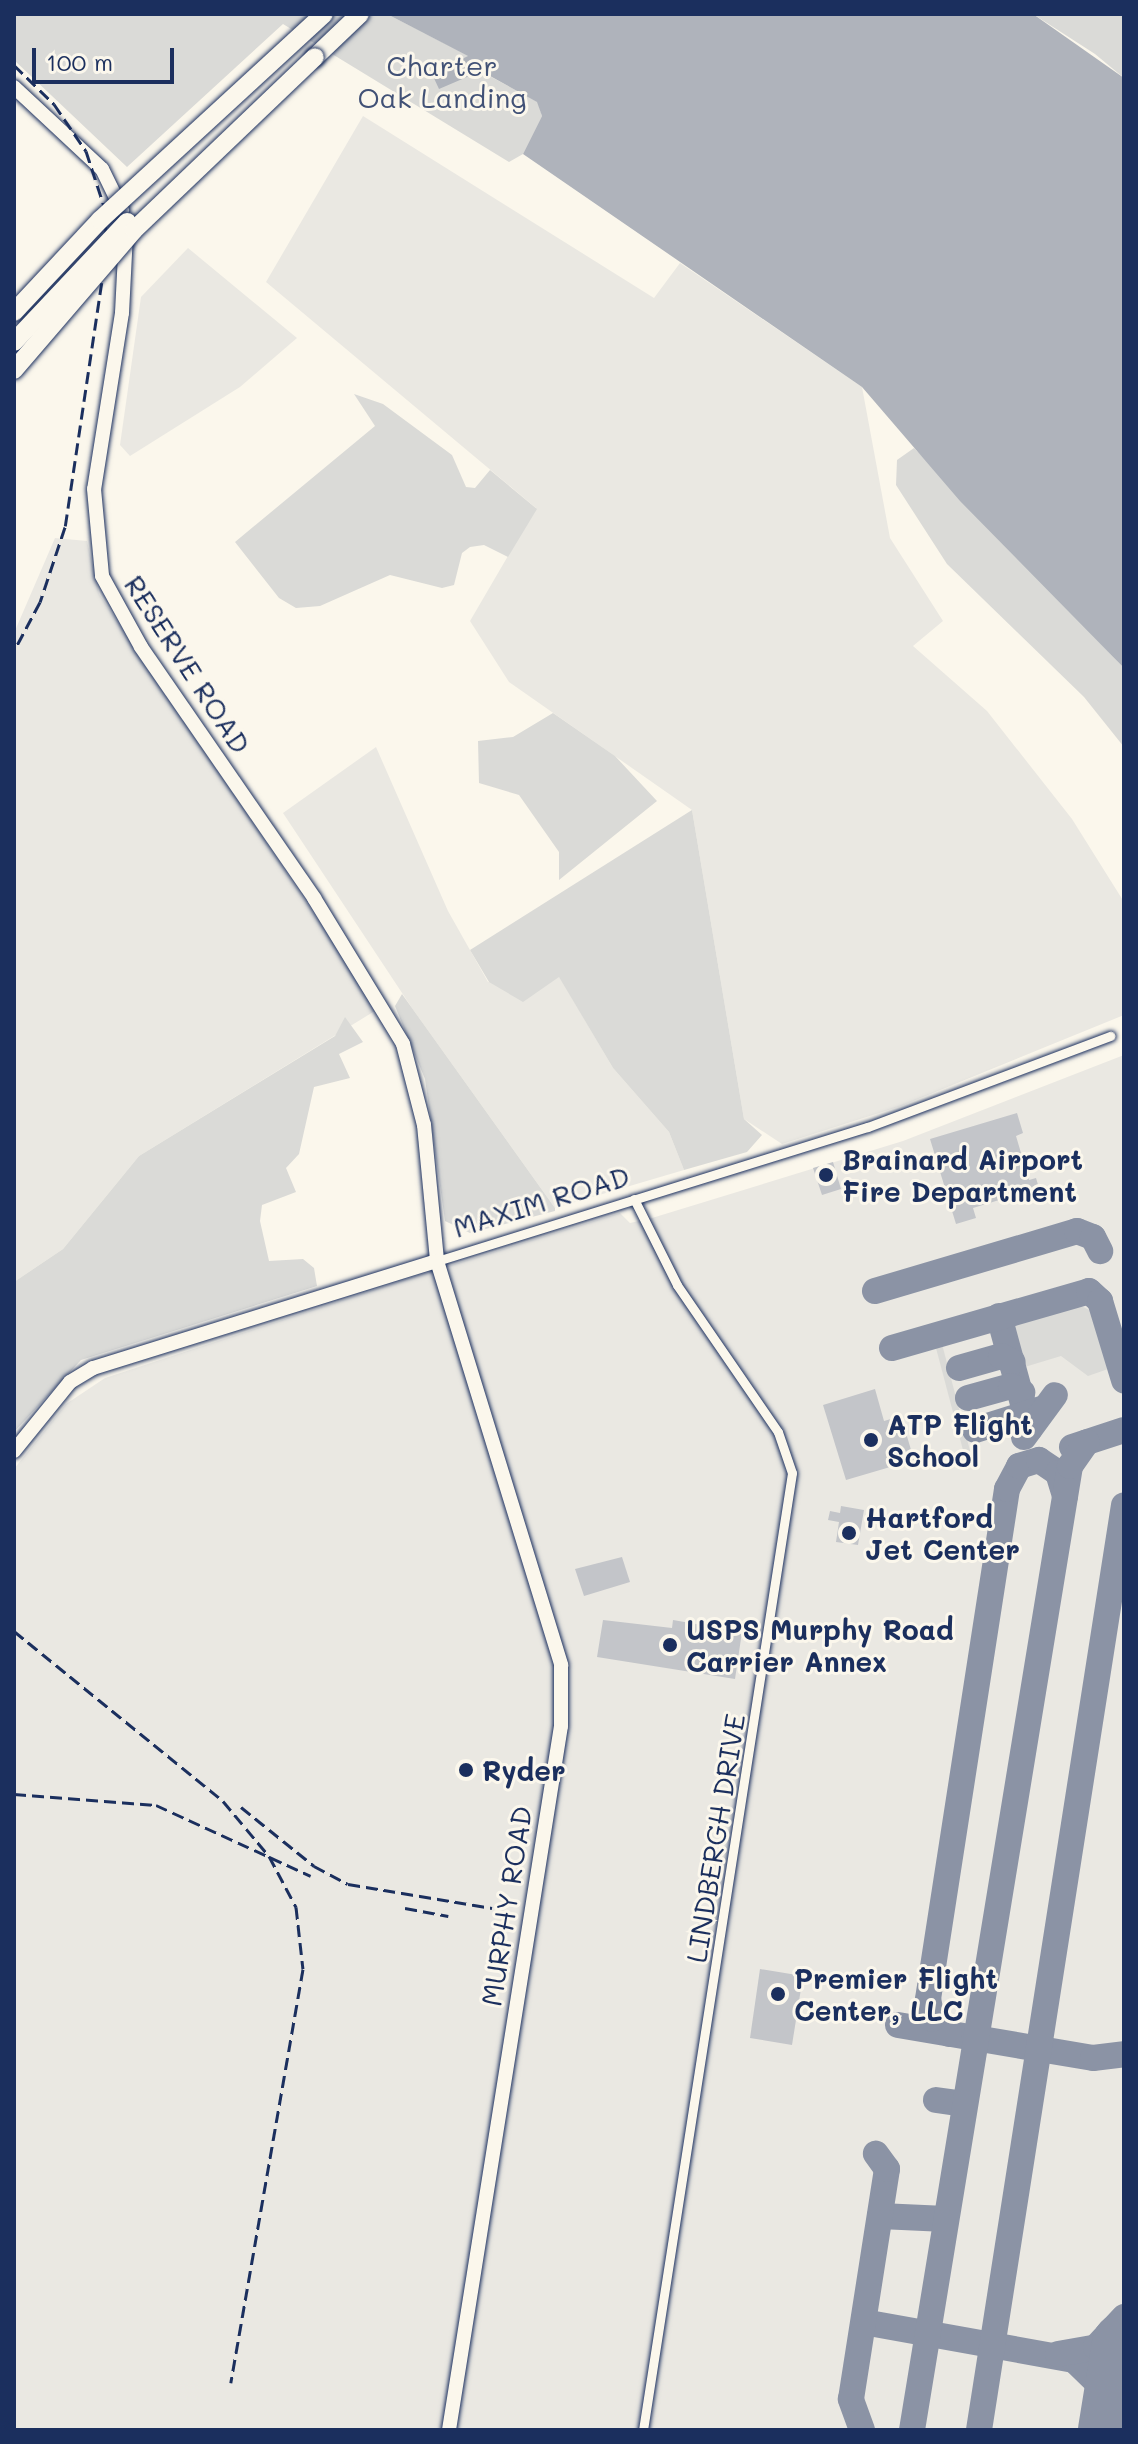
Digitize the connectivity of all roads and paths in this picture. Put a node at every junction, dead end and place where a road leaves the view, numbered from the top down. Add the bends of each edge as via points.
1 (324, 14) edge
2 (360, 14) edge
3 (315, 57) junction
4 (14, 86) edge
5 (14, 312) edge
6 (14, 342) edge
7 (14, 370) edge
8 (1110, 1036) dead end
9 (634, 1199) junction
10 (437, 1261) junction
11 (14, 1451) edge
12 (449, 2430) edge
13 (643, 2430) edge

1 - 5 highway, bridge via 100,220
2 - 3 highway
3 - 6 highway, bridge via 124,225
3 - 7 highway, bridge via 134,230
4 - 10 street, RESERVE ROAD via 102,169 124,216 128,262 94,489 102,576 141,647 314,898 403,1044 424,1125
8 - 9 street, MAXIM ROAD via 890,1120
9 - 10 street, MAXIM ROAD
9 - 13 street, LINDBERGH DRIVE via 677,1285 778,1432 792,1473
10 - 11 street, MAXIM ROAD via 93,1368 70,1382
10 - 12 street, MURPHY ROAD via 547,1608 563,1683

